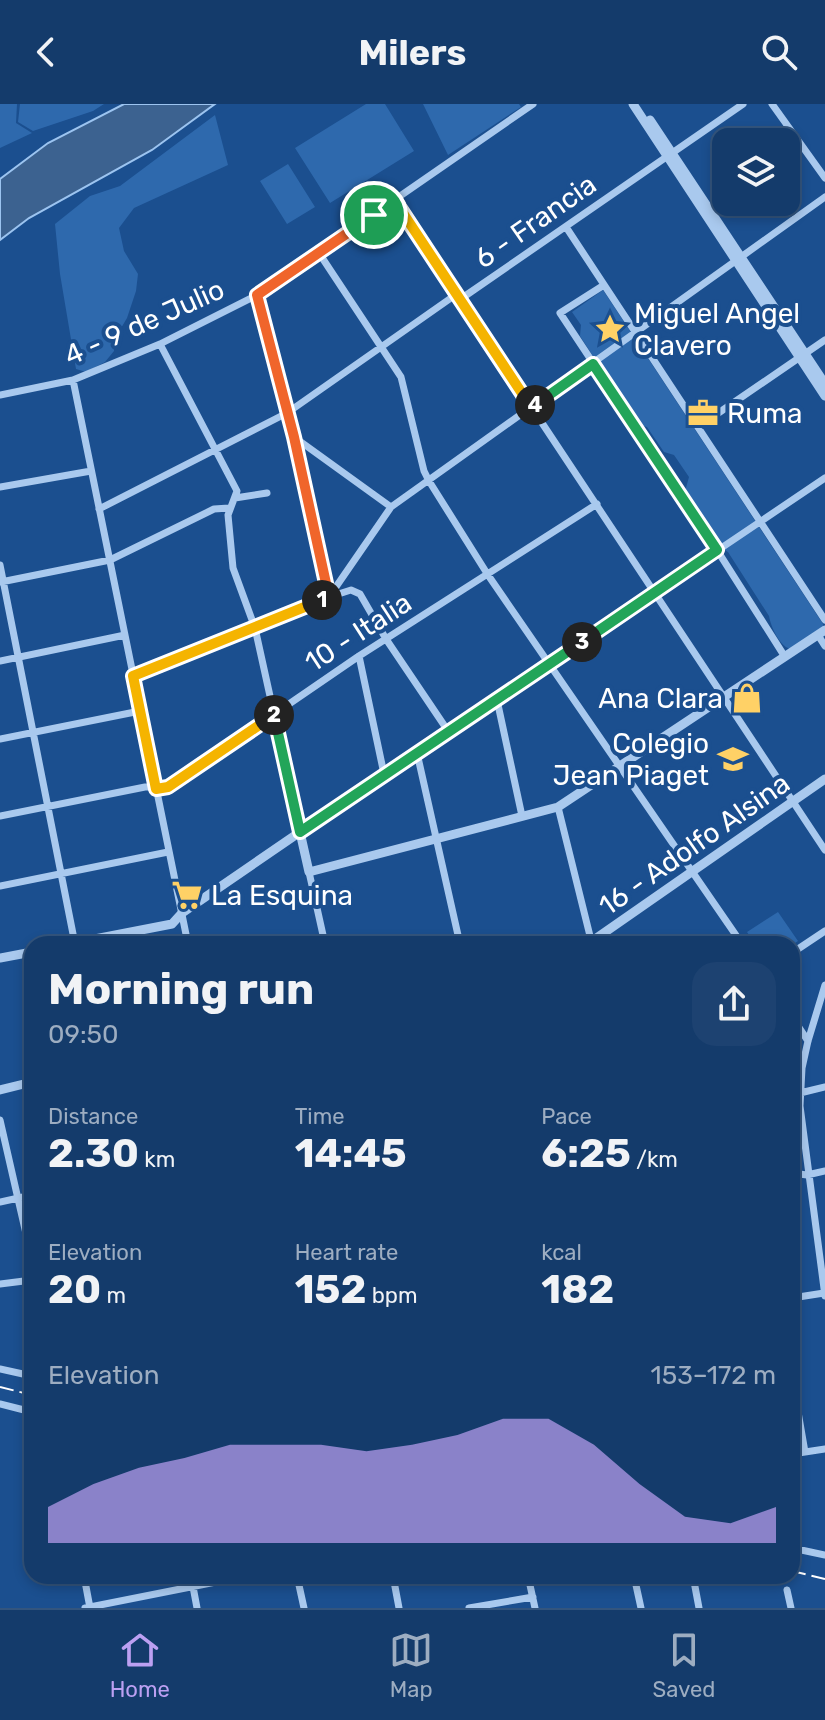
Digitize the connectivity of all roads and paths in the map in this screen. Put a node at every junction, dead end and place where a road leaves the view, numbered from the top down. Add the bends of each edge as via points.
1 (633, 104) edge
2 (640, 104) edge
3 (743, 104) edge
4 (772, 104) edge
5 (529, 105) edge
6 (670, 155) junction
7 (825, 178) edge
8 (825, 197) edge
9 (395, 201) junction
10 (566, 227) junction
11 (319, 253) junction
12 (739, 260) junction
13 (604, 285) junction
14 (257, 295) junction
15 (458, 297) junction
16 (636, 334) junction
17 (825, 340) edge
18 (160, 344) junction
19 (381, 347) junction
20 (802, 356) junction
21 (593, 364) junction
22 (73, 380) junction
23 (825, 384) edge
24 (0, 395) edge
25 (825, 396) edge
26 (531, 407) junction
27 (287, 413) junction
28 (698, 427) junction
29 (294, 437) junction
30 (216, 451) junction
31 (91, 471) junction
32 (825, 478) edge
33 (429, 481) junction
34 (0, 487) edge
35 (267, 493) dead end
36 (235, 498) junction
37 (597, 504) junction
38 (391, 507) junction
39 (229, 508) junction
40 (99, 509) junction
41 (760, 521) junction
42 (717, 550) junction
43 (110, 560) junction
44 (0, 565) edge
45 (488, 575) junction
46 (2, 582) edge
47 (655, 593) junction
48 (329, 597) junction
49 (825, 620) edge
50 (255, 628) junction
51 (821, 633) edge
52 (125, 635) junction
53 (386, 639) junction
54 (825, 646) edge
55 (359, 656) junction
56 (18, 657) junction
57 (785, 657) junction
58 (0, 661) edge
59 (550, 664) junction
60 (133, 676) junction
61 (724, 696) junction
62 (497, 700) junction
63 (140, 711) junction
64 (273, 714) junction
65 (448, 731) junction
66 (34, 732) junction
67 (0, 739) edge
68 (417, 753) junction
69 (619, 766) junction
70 (384, 774) junction
71 (825, 779) edge
72 (156, 789) junction
73 (793, 801) junction
74 (48, 806) junction
75 (558, 807) junction
76 (0, 816) edge
77 (522, 816) junction
78 (300, 832) junction
79 (436, 838) junction
80 (825, 850) edge
81 (168, 852) junction
82 (692, 870) junction
83 (309, 872) junction
84 (61, 873) junction
85 (0, 886) edge
86 (182, 913) junction
87 (825, 931) edge
88 (72, 936) edge
89 (113, 936) edge
90 (186, 936) edge
91 (323, 936) edge
92 (458, 936) edge
93 (588, 936) edge
94 (601, 936) edge
95 (737, 936) edge
96 (800, 948) edge
97 (24, 954) edge
98 (0, 958) edge
99 (825, 985) edge
100 (819, 1003) junction
101 (825, 1011) edge
102 (800, 1029) edge
103 (808, 1041) junction
104 (24, 1084) edge
105 (825, 1087) edge
106 (0, 1090) edge
107 (800, 1093) junction
108 (0, 1120) edge
109 (825, 1171) edge
110 (800, 1174) edge
111 (807, 1175) junction
112 (24, 1197) edge
113 (18, 1198) junction
114 (0, 1202) edge
115 (24, 1225) edge
116 (24, 1281) edge
117 (0, 1284) edge
118 (825, 1294) edge
119 (800, 1297) edge
120 (0, 1369) edge
121 (24, 1374) edge
122 (0, 1404) edge
123 (24, 1410) edge
124 (800, 1423) edge
125 (825, 1449) edge
126 (805, 1452) junction
127 (800, 1453) edge
128 (800, 1549) edge
129 (825, 1555) edge
130 (85, 1584) edge
131 (177, 1584) edge
132 (193, 1584) edge
133 (299, 1584) edge
134 (394, 1584) edge
135 (530, 1584) edge
136 (636, 1584) edge
137 (694, 1584) edge
138 (787, 1590) dead end
139 (533, 1597) junction
140 (88, 1608) edge
141 (197, 1608) edge
142 (304, 1608) edge
143 (399, 1608) edge
144 (469, 1608) edge
145 (535, 1608) edge
146 (641, 1608) edge
147 (699, 1608) edge
148 (791, 1608) edge

1 - 6 street
2 - 6 street
3 - 6 street, 6 - Francia
4 - 7 street
5 - 9 street, 4 - 9 de Julio
6 - 10 street, 6 - Francia
6 - 12 street
8 - 12 street
9 - 11 street, 4 - 9 de Julio
9 - 15 street
10 - 13 street
10 - 15 street, 6 - Francia
11 - 14 street, 4 - 9 de Julio
11 - 19 street
12 - 16 street
12 - 20 street
13 - 16 street
13 - 21 street via 560,313
14 - 18 street, 4 - 9 de Julio
14 - 27 street
15 - 19 street, 6 - Francia
15 - 26 street
16 - 21 street
16 - 28 street
17 - 20 street
18 - 22 street, 4 - 9 de Julio
18 - 30 street
19 - 27 street, 6 - Francia
19 - 33 street via 406,390
20 - 23 street
20 - 25 street
20 - 28 street
21 - 26 street
21 - 42 street
22 - 24 street, 4 - 9 de Julio
22 - 31 street
26 - 33 street
26 - 37 street
27 - 29 street
27 - 30 street, 6 - Francia
28 - 41 street
29 - 38 street
29 - 48 street
30 - 36 street via 237,491
30 - 40 street, 6 - Francia
31 - 34 street
31 - 40 street
32 - 41 street
33 - 38 street
33 - 45 street
35 - 36 street
36 - 39 street
37 - 45 street, 10 - Italia
37 - 47 street
38 - 48 street
39 - 43 street via 214,509
39 - 50 street via 233,568
40 - 43 street
41 - 42 street
41 - 49 street
42 - 47 street
42 - 57 street
43 - 46 street
43 - 52 street
44 - 46 street
45 - 53 street, 10 - Italia
45 - 59 street
46 - 56 street
47 - 59 street
47 - 61 street
48 - 50 street
48 - 53 street via 356,591
50 - 60 street
50 - 64 street
51 - 54 street
51 - 57 street
52 - 56 street
52 - 60 street
53 - 55 street, 10 - Italia
53 - 65 street
55 - 64 street, 10 - Italia
55 - 70 street
56 - 58 street
56 - 66 street
57 - 61 street
59 - 62 street
59 - 69 street
60 - 63 street
61 - 69 street
61 - 73 street
62 - 65 street
62 - 77 street
63 - 66 street
63 - 72 street
64 - 72 street, 10 - Italia via 168,787
64 - 78 street
65 - 68 street
66 - 67 street
66 - 74 street
68 - 70 street
68 - 79 street
69 - 75 street
69 - 82 street
70 - 78 street
71 - 73 street, 16 - Adolfo Alsina
72 - 74 street, 10 - Italia
72 - 81 street
73 - 80 street
73 - 82 street, 16 - Adolfo Alsina
74 - 76 street, 10 - Italia
74 - 84 street
75 - 77 street
75 - 93 street
77 - 79 street
78 - 83 street
78 - 86 street
79 - 83 street
79 - 92 street
81 - 84 street
81 - 86 street
82 - 94 street, 16 - Adolfo Alsina
82 - 95 street
83 - 91 street
84 - 85 street
84 - 88 street
86 - 89 street via 172,924
86 - 90 street
87 - 96 street
97 - 98 street
99 - 100 street
100 - 101 street
100 - 103 street
102 - 103 street
103 - 107 street
104 - 106 street
105 - 107 street
107 - 111 street
108 - 113 street
109 - 111 street
110 - 111 street
111 - 118 street
112 - 113 street
113 - 114 street
113 - 115 street
116 - 117 street
118 - 119 street
120 - 121 street
122 - 123 street
124 - 126 street
125 - 126 street
126 - 127 street
128 - 129 street
130 - 140 street
131 - 140 street
132 - 141 street
133 - 142 street
134 - 143 street
135 - 139 street
136 - 146 street
137 - 147 street
138 - 148 street
139 - 144 street
139 - 145 street

